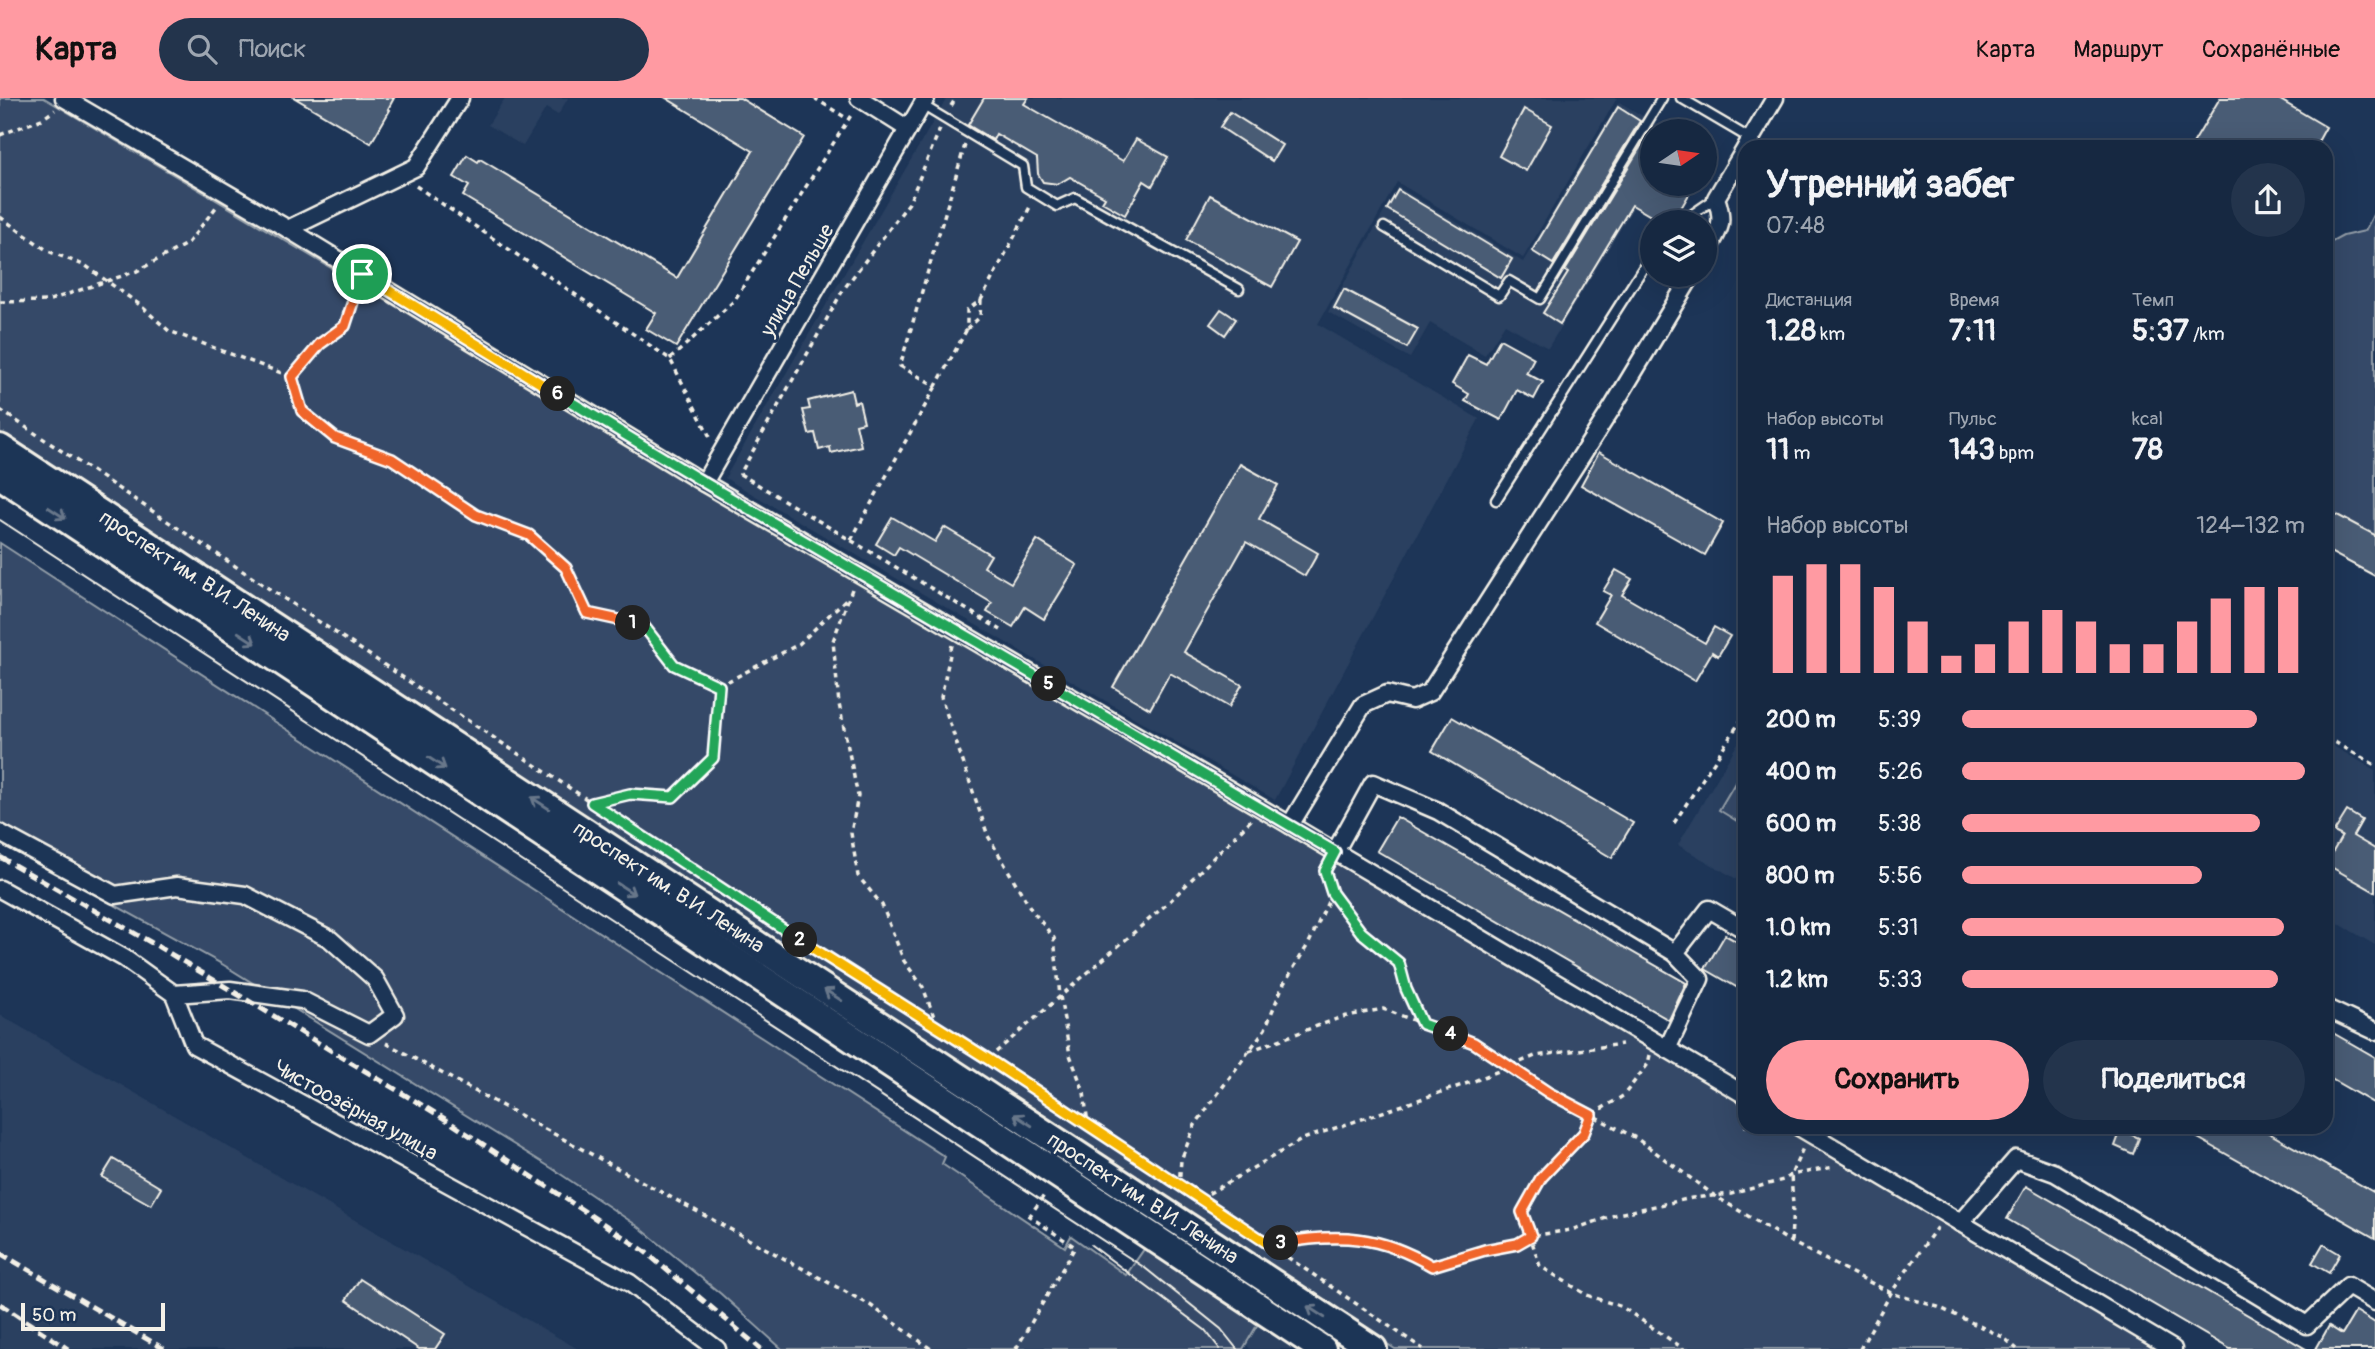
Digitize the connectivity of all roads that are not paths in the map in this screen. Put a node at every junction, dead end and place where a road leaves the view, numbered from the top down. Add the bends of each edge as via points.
1 (460, 98) edge
2 (1662, 98) edge
3 (1682, 98) edge
4 (1775, 98) edge
5 (67, 99) edge
6 (860, 99) edge
7 (924, 102) edge
8 (908, 129) junction
9 (1740, 140) edge
10 (1750, 140) edge
11 (1738, 160) edge
12 (1716, 198) junction
13 (1698, 210) edge
14 (1384, 227) dead end
15 (288, 229) junction
16 (1717, 233) edge
17 (1640, 273) edge
18 (1685, 287) edge
19 (1239, 289) dead end
20 (0, 448) edge
21 (0, 475) edge
22 (705, 483) junction
23 (1496, 500) dead end
24 (1290, 825) junction
25 (0, 833) edge
26 (1335, 852) junction
27 (0, 889) edge
28 (1738, 926) edge
29 (1675, 953) junction
30 (174, 994) junction
31 (2333, 1011) edge
32 (2375, 1031) edge
33 (1660, 1045) junction
34 (1738, 1091) edge
35 (1811, 1134) edge
36 (1953, 1219) junction
37 (2375, 1302) edge
38 (717, 1349) edge
39 (1322, 1349) edge
40 (1373, 1349) edge
41 (2173, 1349) edge

1 - 15 street via 416,167
2 - 14 lane via 1540,299 1508,281 1499,296
3 - 9 lane
4 - 10 street
5 - 15 street
6 - 8 street
7 - 8 street, улица Пельше
7 - 19 lane via 1023,166 1026,187 1057,206 1075,198
8 - 22 street, улица Пельше
11 - 12 street
12 - 13 lane
12 - 16 street via 1722,214
15 - 22 street
17 - 23 lane
18 - 24 street via 1430,692 1412,700 1387,694 1363,705
40 -> 20 main road, проспект им. В.И. Ленина
21 -> 39 main road, проспект им. В.И. Ленина
22 - 24 street
24 - 26 street
25 - 30 street via 115,895 177,886 245,895 330,939 375,979 396,1014 369,1034 302,1000 230,990
26 - 29 street via 1373,783 1438,811
26 - 33 street
27 - 30 street via 124,958
28 - 29 street via 1709,909
29 - 33 street via 1700,979
30 - 38 street, Чистоозёрная улица via 194,1045 630,1283
31 - 32 street
33 - 34 street
35 - 36 street
36 - 37 street via 2016,1159 2055,1173 2307,1325 2348,1286
36 - 41 street

